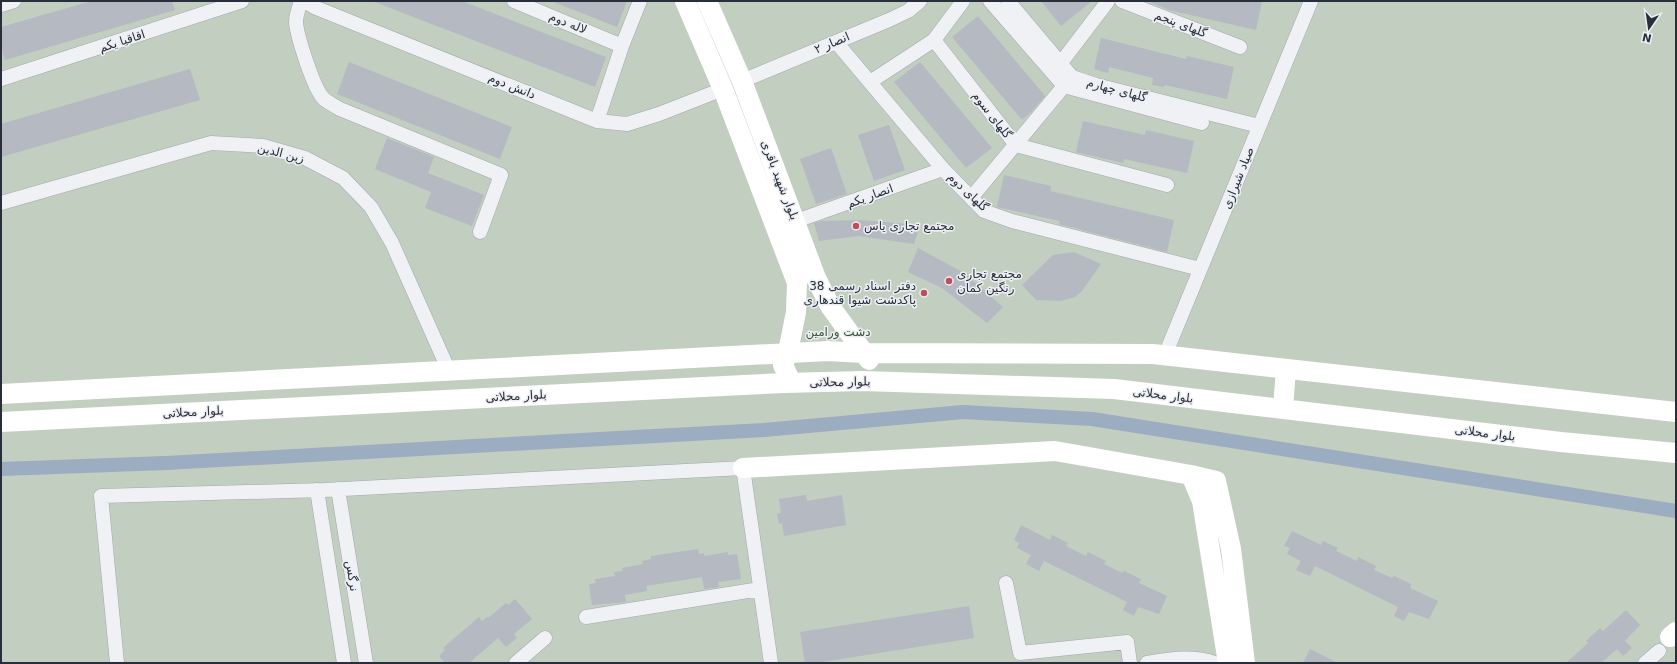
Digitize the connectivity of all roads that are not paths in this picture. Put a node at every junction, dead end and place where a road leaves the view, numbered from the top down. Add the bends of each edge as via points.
1 (14, 1) edge
2 (242, 1) edge
3 (301, 1) edge
4 (306, 1) edge
5 (514, 1) edge
6 (640, 1) edge
7 (686, 1) edge
8 (707, 1) edge
9 (920, 1) edge
10 (963, 1) edge
11 (990, 1) edge
12 (1008, 1) edge
13 (1108, 1) edge
14 (1122, 1) edge
15 (1311, 1) edge
16 (1, 5) edge
17 (904, 6) edge
18 (934, 40) junction
19 (836, 42) junction
20 (622, 46) junction
21 (1240, 47) dead end
22 (1060, 64) junction
23 (1, 79) edge
24 (742, 81) junction
25 (870, 82) junction
26 (1064, 86) junction
27 (723, 89) junction
28 (597, 121) junction
29 (1202, 123) dead end
30 (1259, 126) junction
31 (1016, 145) junction
32 (943, 169) junction
33 (1167, 185) dead end
34 (971, 198) junction
35 (1, 203) edge
36 (796, 221) junction
37 (480, 232) dead end
38 (1200, 269) junction
39 (788, 352) junction
40 (863, 353) junction
41 (1165, 355) junction
42 (1286, 369) junction
43 (449, 371) junction
44 (863, 381) junction
45 (791, 382) junction
46 (1, 394) edge
47 (1283, 409) junction
48 (1676, 412) edge
49 (1, 422) edge
50 (1676, 453) edge
51 (743, 468) junction
52 (1191, 475) junction
53 (338, 489) junction
54 (317, 490) junction
55 (1006, 584) dead end
56 (760, 589) junction
57 (586, 617) dead end
58 (545, 638) dead end
59 (1669, 640) edge
60 (117, 663) edge
61 (344, 663) edge
62 (366, 663) edge
63 (516, 663) edge
64 (771, 663) edge
65 (1130, 663) edge
66 (1146, 663) edge
67 (1215, 663) edge
68 (1228, 663) edge
69 (1245, 663) edge
70 (1645, 663) edge

1 - 16 street
2 - 23 street, اقاقیا یکم
3 - 37 street via 296,16 299,35 314,82 325,100 340,109 501,175
4 - 28 street, دانش دوم via 314,7
5 - 20 street, لاله دوم
6 - 20 street
7 - 27 street, بلوار شهید باقری
8 - 24 street, بلوار شهید باقری
9 - 17 street, انصار ۲
10 - 18 street
11 - 26 street
12 - 22 street, گلهای چهارم
13 - 22 street
14 - 21 street, گلهای پنجم
15 - 30 street, صیاد شیرازی
17 - 19 street, انصار ۲
18 - 25 street
18 - 31 street, گلهای سوم
19 - 24 street, انصار ۲
19 - 25 street, گلهای دوم
20 - 28 street
22 - 30 street, گلهای چهارم via 1072,77 1096,85
24 - 27 street
24 - 36 street, بلوار شهید باقری
25 - 32 street, گلهای دوم
26 - 29 street
26 - 31 street
27 - 28 street, دانش دوم via 627,124
27 - 39 street, بلوار شهید باقری via 797,283 796,312
30 - 38 street, صیاد شیرازی
31 - 33 street, گلهای سوم
31 - 34 street
32 - 34 street, گلهای دوم
32 - 36 street, انصار یکم
34 - 38 street, گلهای دوم via 984,211 1012,221
35 - 43 street, زین الدین via 211,143 263,146 305,158 343,178 371,207 392,243
36 - 40 street, بلوار شهید باقری via 816,278 830,306
38 - 41 street, صیاد شیرازی
39 - 40 street
39 - 43 street
39 - 45 street, بلوار شهید باقری via 783,365
40 - 41 street
40 - 44 street, بلوار شهید باقری via 869,359 870,367
41 - 42 street
42 - 47 street
42 - 48 street
43 - 46 street
44 - 45 street, بلوار محلاتی
44 - 47 street, بلوار محلاتی via 1114,389
45 - 49 street, بلوار محلاتی
47 - 50 street, بلوار محلاتی
51 - 52 street via 1055,451
51 - 53 street
51 - 56 street
52 - 68 street via 1202,501
52 - 69 street via 1216,481 1231,548
53 - 54 street
53 - 62 street, نرگس
54 - 60 street via 101,496
54 - 61 street, نرگس
55 - 65 street via 1020,653 1127,642
56 - 57 street
56 - 64 street
58 - 63 street
59 - 70 street
66 - 67 street via 1172,659 1203,659

